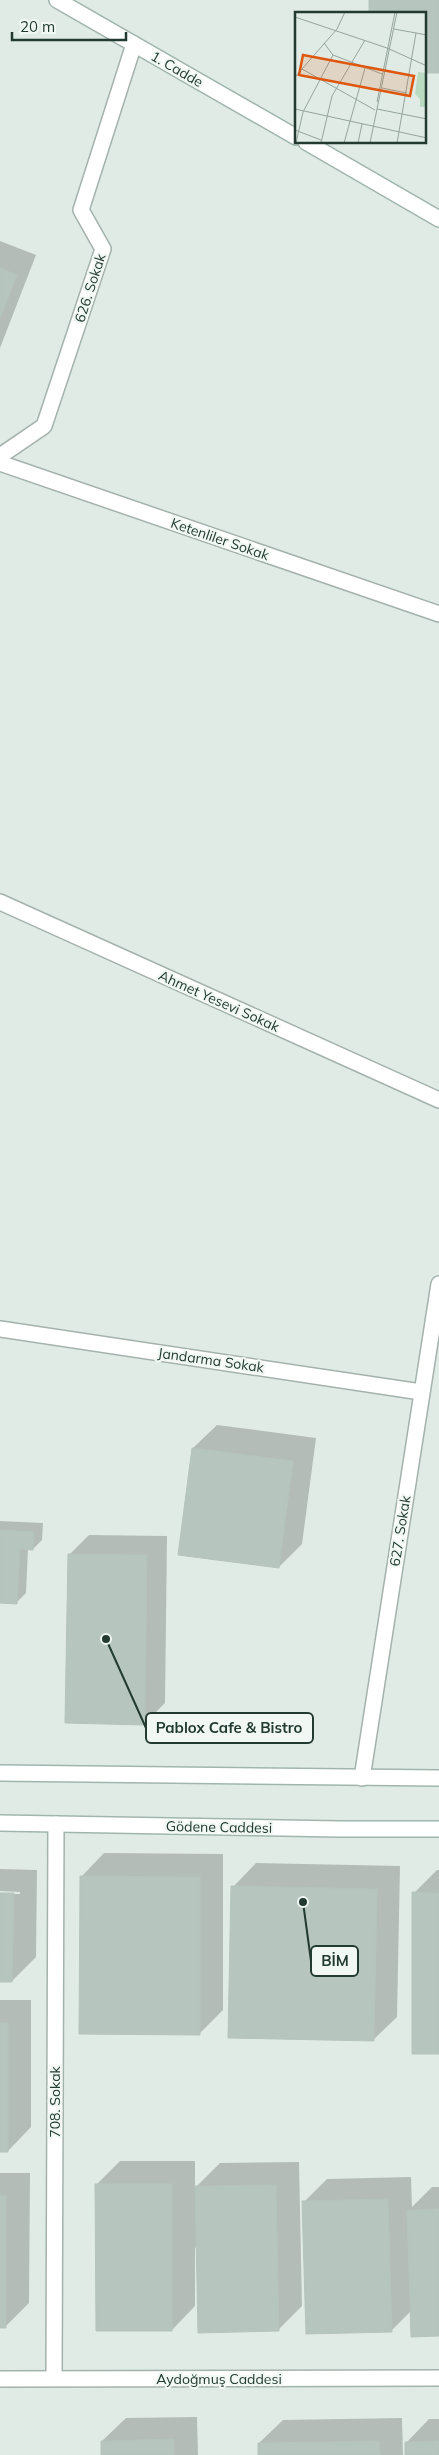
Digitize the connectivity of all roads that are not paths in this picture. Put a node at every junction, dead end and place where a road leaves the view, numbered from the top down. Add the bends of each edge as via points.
1 (57, 0) edge
2 (134, 44) junction
3 (295, 136) edge
4 (310, 144) edge
5 (439, 218) edge
6 (0, 456) edge
7 (0, 463) edge
8 (439, 614) edge
9 (0, 902) edge
10 (439, 1100) edge
11 (439, 1284) edge
12 (0, 1329) edge
13 (421, 1392) junction
14 (0, 1773) edge
15 (362, 1778) junction
16 (439, 1778) edge
17 (0, 1823) edge
18 (56, 1824) junction
19 (439, 1829) edge
20 (439, 2378) edge
21 (0, 2379) edge
22 (54, 2379) junction

1 - 2 street, 1. Cadde
2 - 3 street, 1. Cadde
2 - 6 street, 626. Sokak via 82,210 103,248 44,426
4 - 5 street
7 - 8 street, Ketenliler Sokak
9 - 10 street, Ahmet Yesevi Sokak
11 - 13 street, 627. Sokak
12 - 13 street, Jandarma Sokak
13 - 15 street, 627. Sokak
14 - 15 street
15 - 16 street
17 - 18 street, Gödene Caddesi
18 - 19 street, Gödene Caddesi
18 - 22 street, 708. Sokak
20 - 22 street, Aydoğmuş Caddesi
21 - 22 street, Aydoğmuş Caddesi

